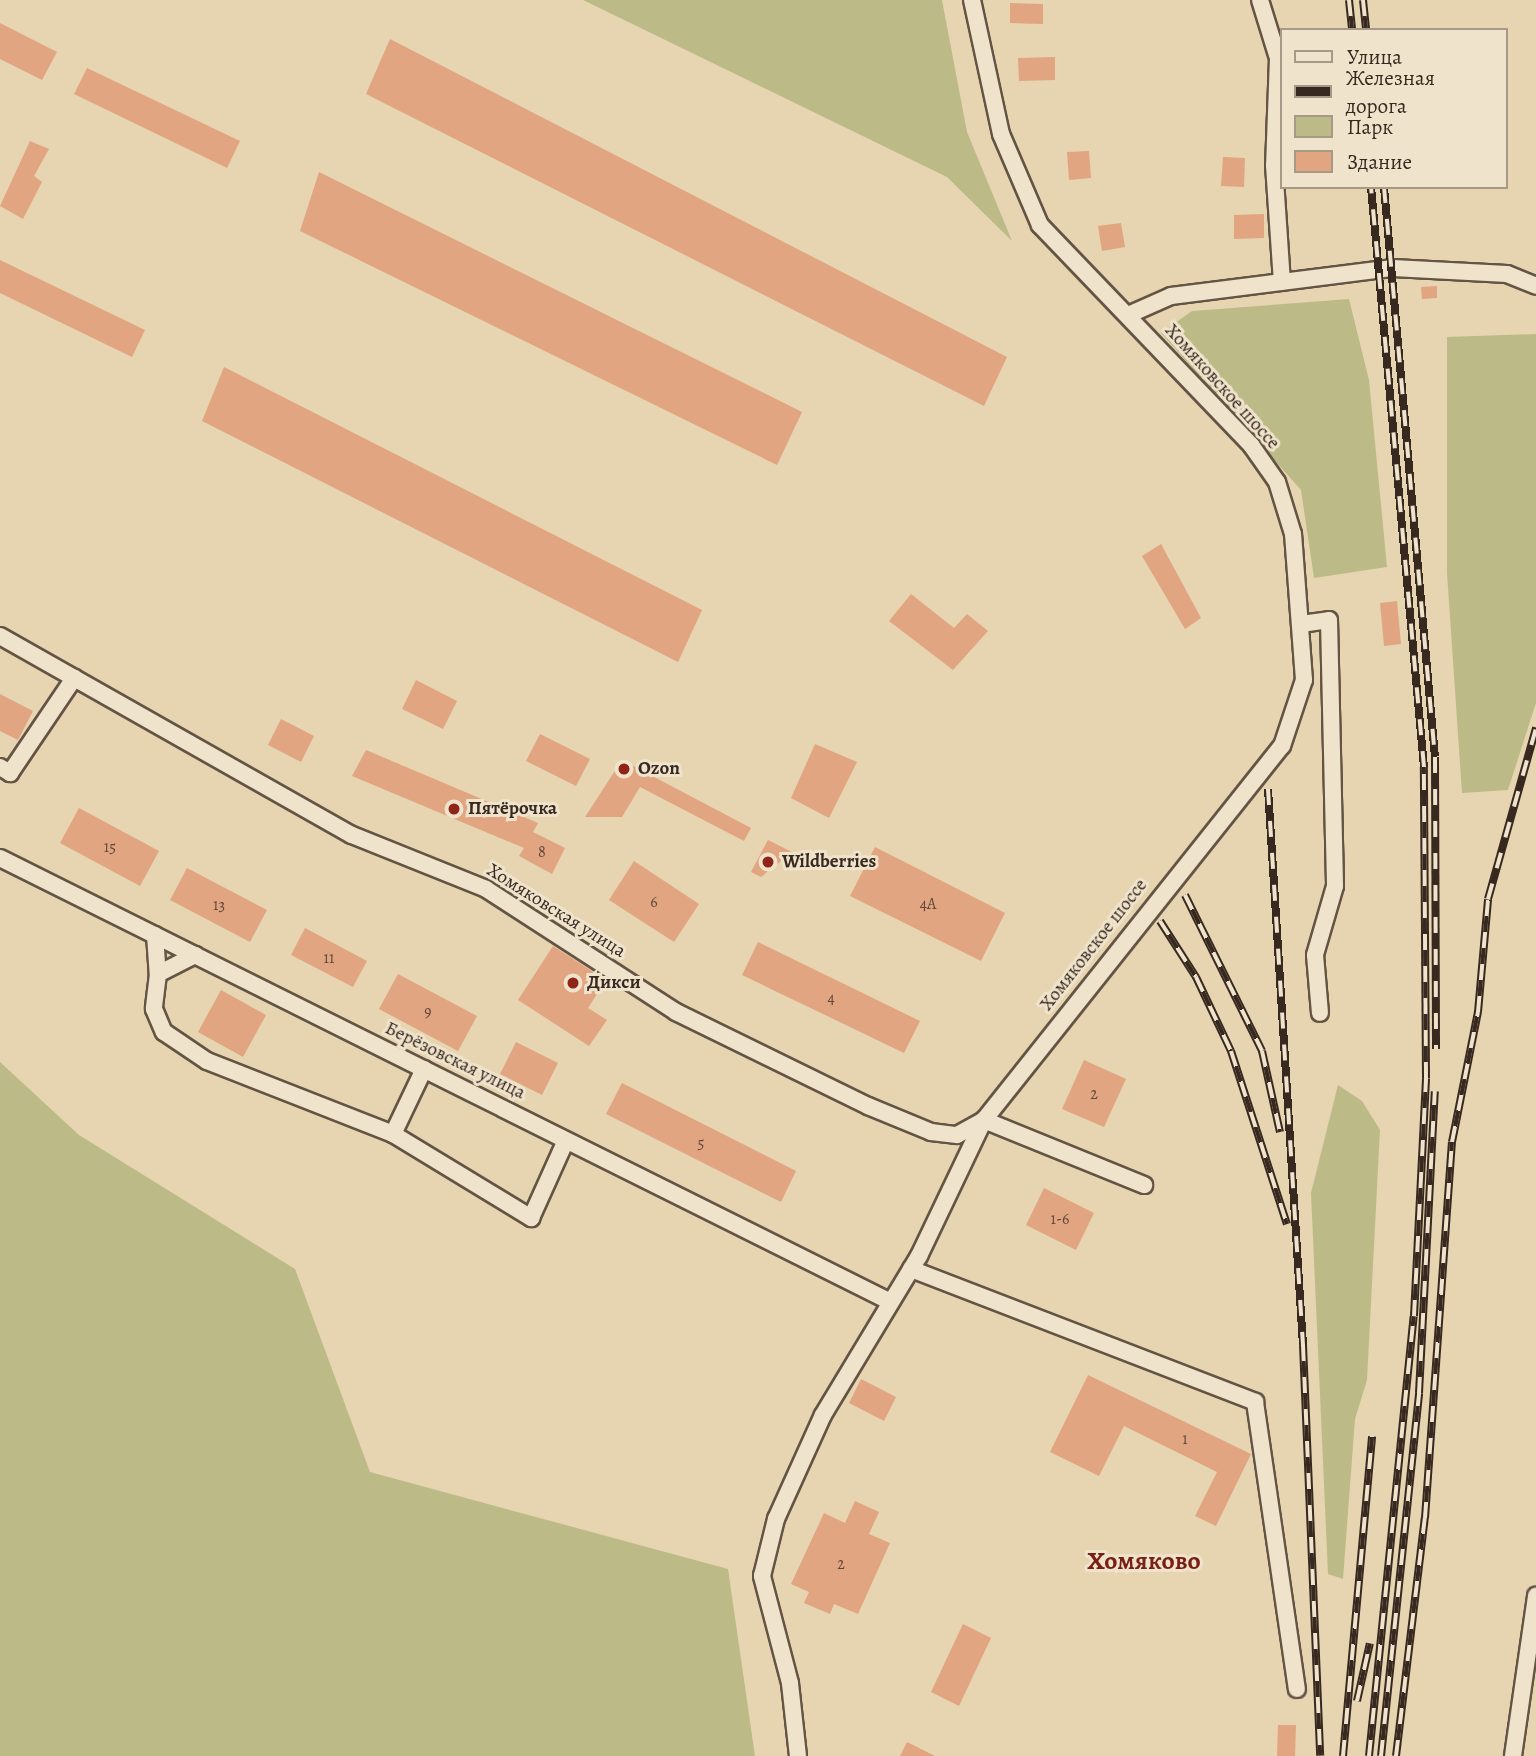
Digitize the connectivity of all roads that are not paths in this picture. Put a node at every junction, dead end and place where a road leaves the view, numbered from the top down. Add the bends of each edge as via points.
1 (972, 0) edge
2 (1261, 0) edge
3 (1282, 282) junction
4 (1536, 286) edge
5 (1128, 315) junction
6 (1301, 624) junction
7 (0, 636) edge
8 (74, 678) junction
9 (0, 767) edge
10 (0, 858) edge
11 (155, 935) junction
12 (195, 955) junction
13 (158, 974) junction
14 (1320, 1013) dead end
15 (424, 1069) junction
16 (984, 1120) junction
17 (393, 1135) junction
18 (566, 1140) junction
19 (1144, 1185) dead end
20 (911, 1269) junction
21 (891, 1302) junction
22 (1536, 1596) edge
23 (1297, 1689) dead end
24 (798, 1756) edge
25 (1513, 1756) edge

1 - 5 street, Хомяковское шоссе via 1001,134 1040,225
2 - 3 street via 1278,58 1274,166
3 - 4 street via 1393,268 1461,269 1507,274
3 - 5 street via 1171,296
5 - 6 street, Хомяковское шоссе via 1278,482 1293,534
6 - 14 street via 1329,620 1335,886 1315,955
6 - 16 street, Хомяковское шоссе via 1304,680 1282,746
7 - 8 street, Хомяковская улица
8 - 9 street via 10,773
8 - 16 street, Хомяковская улица via 352,835 486,889 676,1012 868,1106 931,1132 957,1135
10 - 11 street, Берёзовская улица
11 - 12 street, Берёзовская улица
11 - 13 street
12 - 13 street
12 - 15 street, Берёзовская улица
13 - 17 street via 153,1009 164,1032 207,1061
15 - 17 street
15 - 18 street, Берёзовская улица
16 - 19 street
16 - 20 street
17 - 18 street via 531,1218
18 - 21 street, Берёзовская улица
20 - 21 street
20 - 23 street via 1255,1402
21 - 24 street via 823,1415 776,1519 762,1576 790,1683
22 - 25 street

